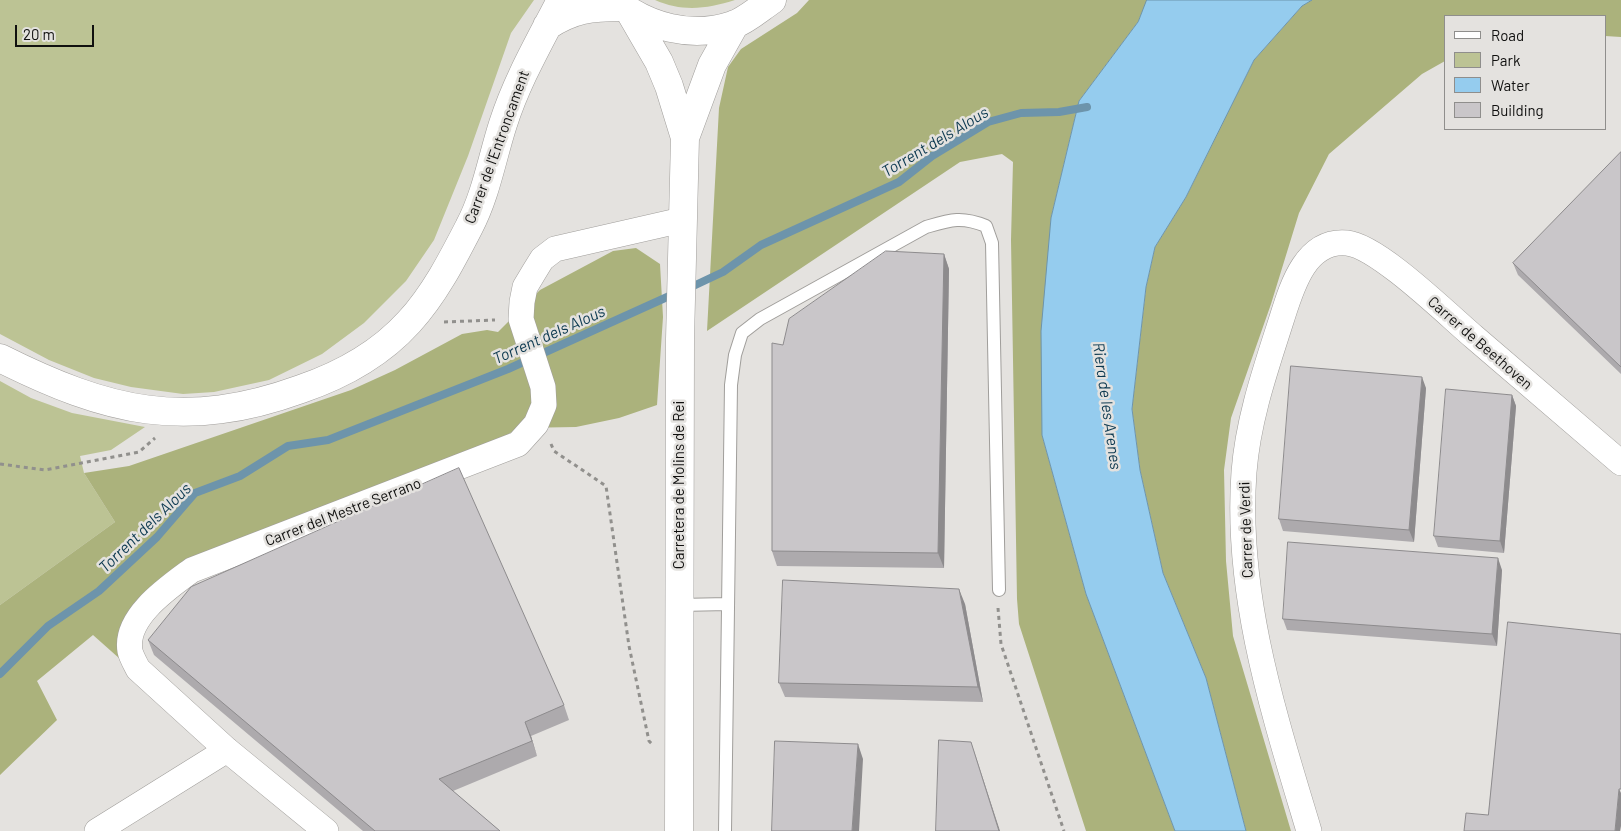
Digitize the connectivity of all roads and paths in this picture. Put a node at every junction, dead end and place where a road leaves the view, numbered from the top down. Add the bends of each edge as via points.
1 (561, 0) edge
2 (772, 0) edge
3 (622, 6) edge
4 (735, 24) junction
5 (547, 26) junction
6 (685, 138) junction
7 (682, 220) junction
8 (1330, 244) joint
9 (520, 319) junction
10 (408, 324) junction
11 (0, 358) edge
12 (184, 413) junction
13 (538, 419) junction
14 (1621, 463) edge
15 (0, 464) edge
16 (999, 590) joint
17 (728, 604) junction
18 (679, 605) junction
19 (227, 750) junction
20 (679, 779) junction
21 (97, 831) edge
22 (326, 831) edge
23 (679, 831) edge
24 (725, 831) edge
25 (1064, 831) edge
26 (1309, 831) edge

1 - 5 main road, Carrer de l'Entroncament
2 - 4 main road
3 - 4 main road via 649,22 682,30 717,29
3 - 5 main road via 577,11
3 - 6 main road, Carretera de Molins de Rei via 659,62
4 - 6 main road, Carretera de Molins de Rei via 712,65
5 - 10 main road, Carrer de l'Entroncament via 519,81 470,224 423,306
6 - 7 main road, Carretera de Molins de Rei
7 - 9 street, Carrer del Mestre Serrano via 554,249 542,260 525,288
7 - 18 main road, Carretera de Molins de Rei
8 - 14 street, Carrer de Beethoven via 1350,243 1373,254
8 - 26 street, Carrer de Verdi via 1313,253 1298,275 1287,302 1261,382 1244,471 1246,566 1258,654
9 - 10 path
9 - 13 street, Carrer del Mestre Serrano via 543,387 544,405
10 - 12 main road, Carrer de l'Entroncament via 376,353 308,387 266,402 228,410
11 - 12 main road, Carrer de l'Entroncament via 60,386 99,399 156,412
12 - 15 path via 139,452 45,470
13 - 19 street, Carrer del Mestre Serrano via 518,444 192,570 150,603 137,621 132,637 130,650 138,669
13 - 20 path via 554,451 606,486 629,646 649,741
16 - 17 lane via 992,243 986,226 972,220 954,219 926,227 760,319 742,333 734,355 731,385
16 - 25 path via 1001,644
17 - 18 lane
17 - 24 lane
18 - 20 main road, Carretera de Molins de Rei
19 - 21 street
19 - 22 street, Carrer del Mestre Serrano
20 - 23 main road, Carretera de Molins de Rei

